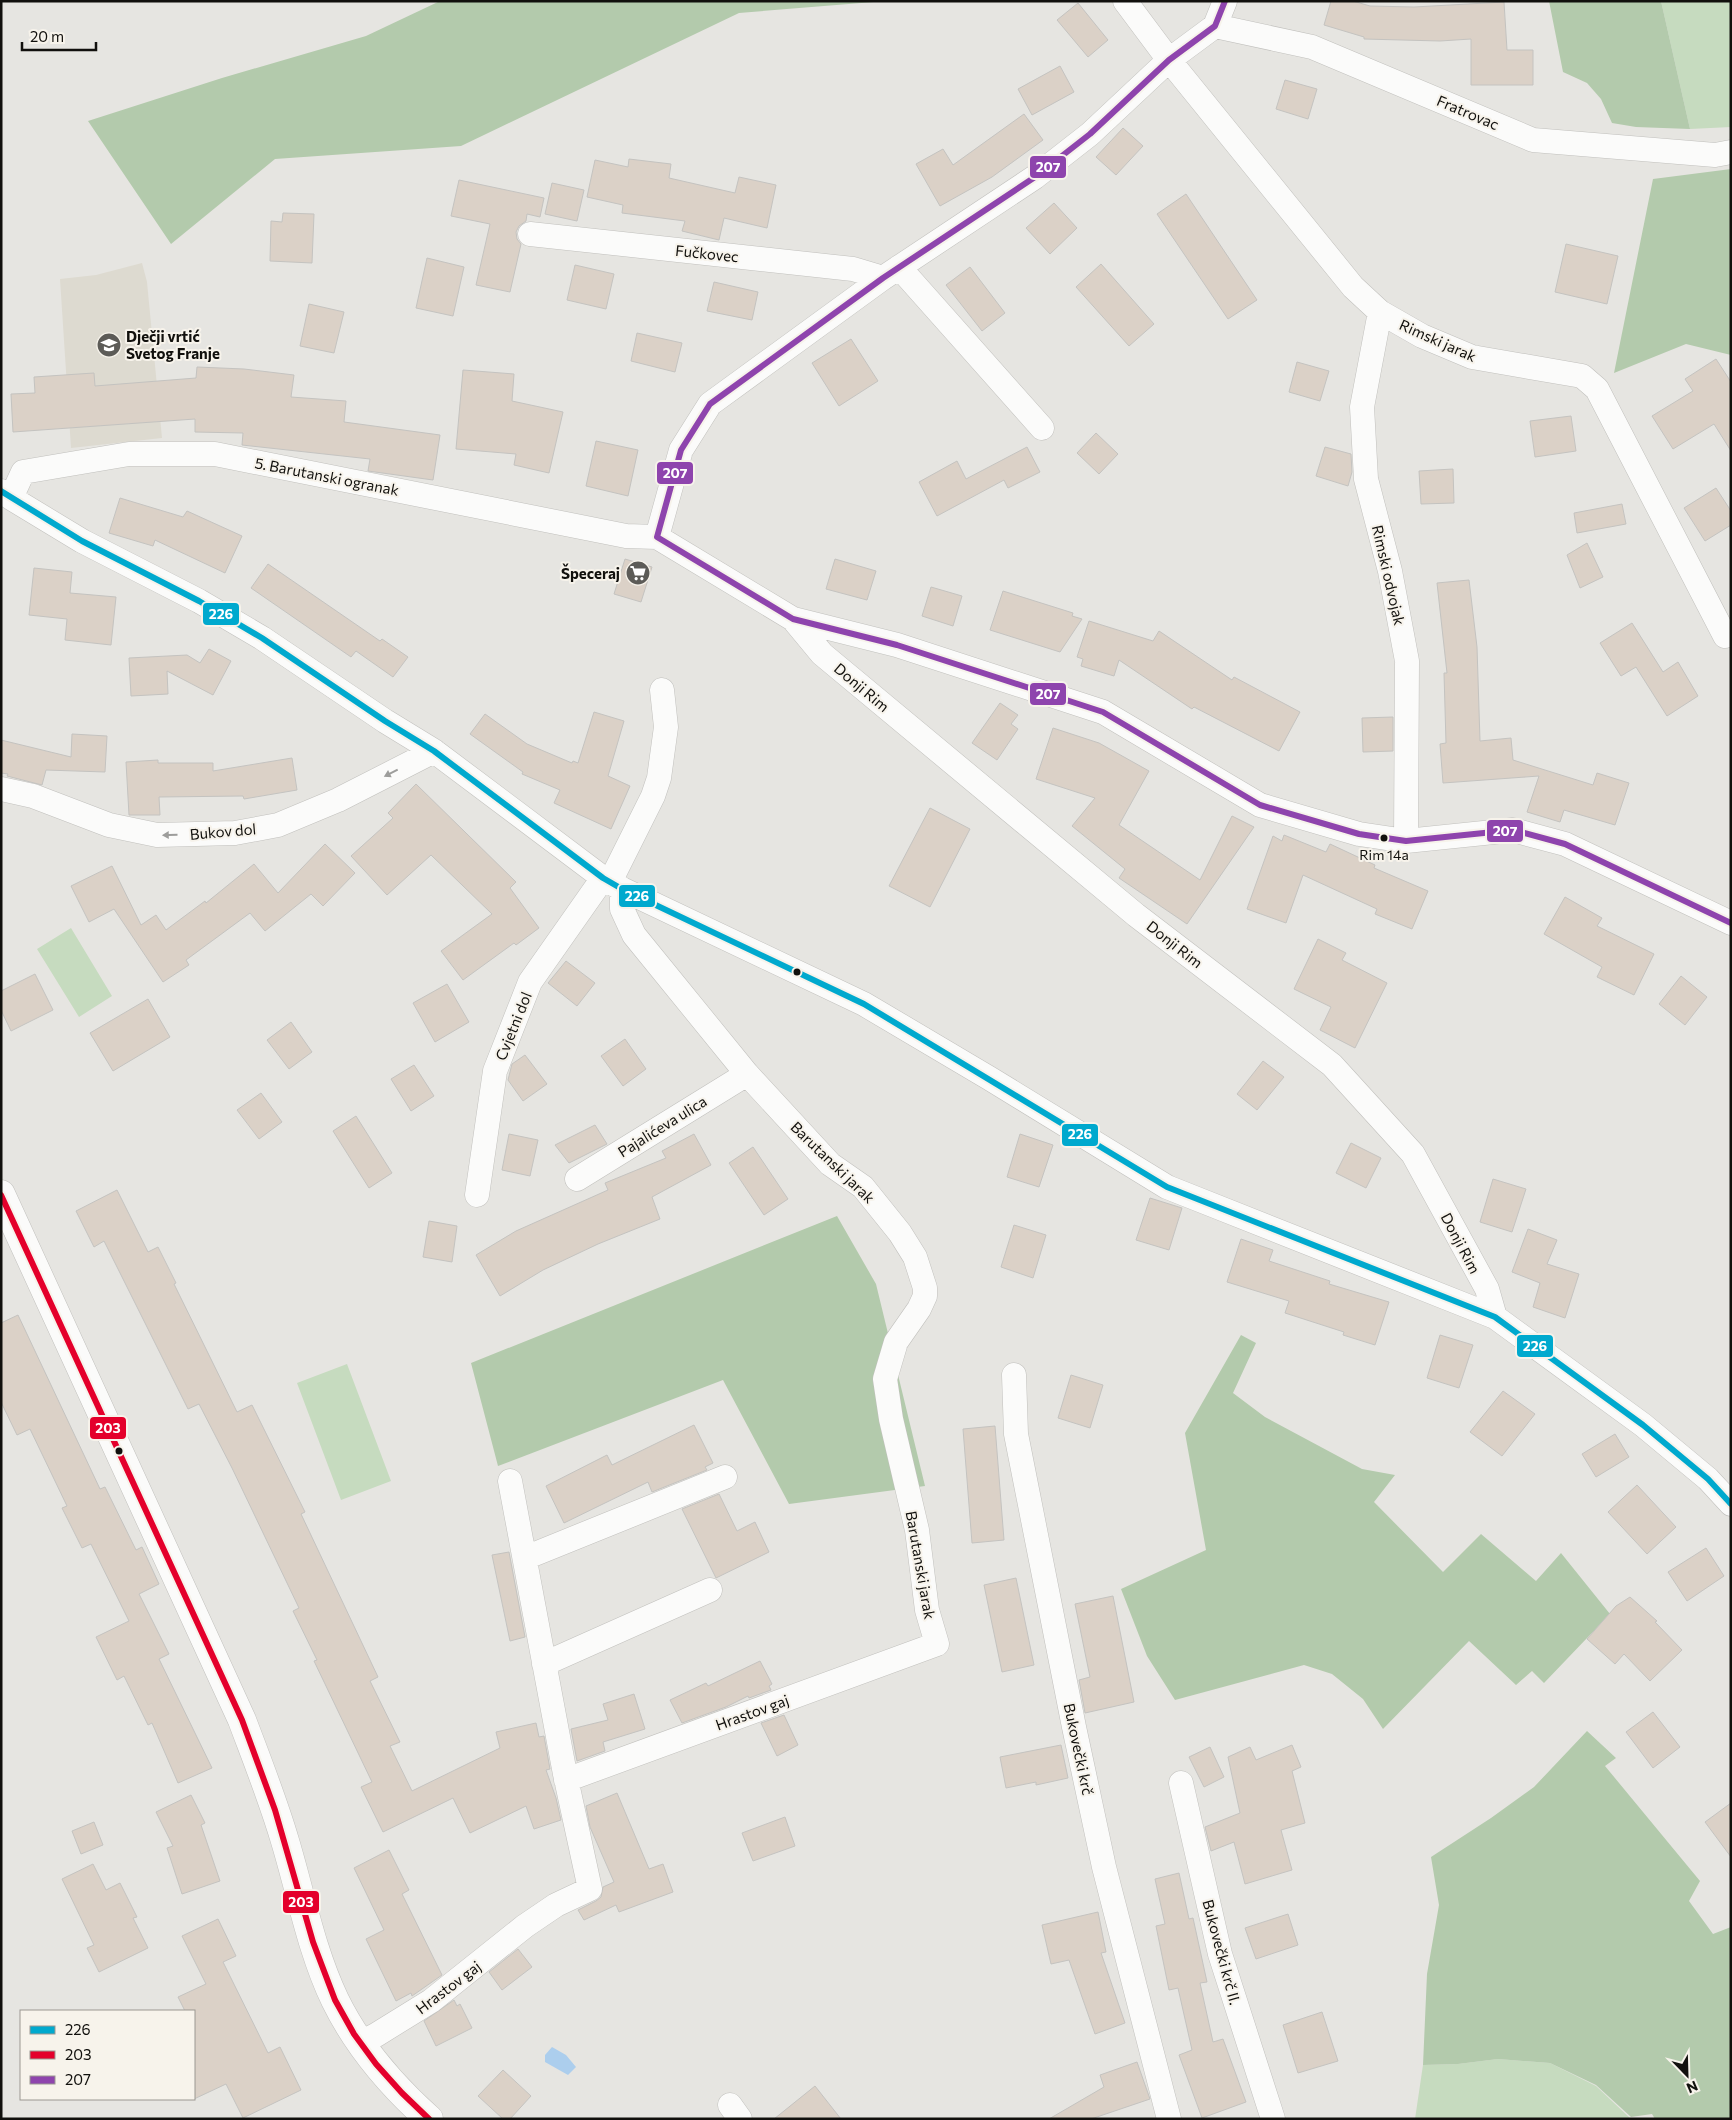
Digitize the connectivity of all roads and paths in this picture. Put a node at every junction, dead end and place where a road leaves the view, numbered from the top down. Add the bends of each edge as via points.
1 (1125, 1) edge
2 (1225, 1) edge
3 (1215, 26) junction
4 (1169, 60) junction
5 (1731, 152) edge
6 (530, 234) dead end
7 (891, 272) junction
8 (1380, 312) junction
9 (1042, 428) dead end
10 (6, 494) edge
11 (657, 537) junction
12 (793, 619) junction
13 (1731, 633) edge
14 (662, 690) dead end
15 (434, 751) junction
16 (1, 789) edge
17 (1406, 841) junction
18 (612, 883) junction
19 (1731, 923) edge
20 (747, 1074) junction
21 (577, 1179) dead end
22 (1, 1194) edge
23 (478, 1195) dead end
24 (1495, 1317) junction
25 (1014, 1375) dead end
26 (725, 1477) dead end
27 (510, 1481) dead end
28 (1731, 1504) edge
29 (525, 1558) junction
30 (710, 1590) dead end
31 (937, 1644) joint
32 (544, 1664) junction
33 (566, 1780) junction
34 (1181, 1783) dead end
35 (360, 2043) junction
36 (417, 2115) edge
37 (1169, 2119) edge
38 (1273, 2119) edge

1 - 4 street, Rimski jarak
2 - 3 street
3 - 4 street
3 - 5 street, Fratrovac via 1312,47 1533,140 1715,155
4 - 7 street via 1090,134 1035,177
4 - 8 street, Rimski jarak via 1353,287
6 - 7 street, Fučkovec
7 - 9 street
7 - 11 street via 710,404 681,450
8 - 13 street, Rimski jarak via 1422,336 1472,357 1582,376 1597,389 1725,636
8 - 17 street, Rimski odvojak via 1362,407 1366,479 1390,571 1407,661
10 - 11 street, 5. Barutanski ogranak via 23,472 129,454 215,454 626,536
10 - 15 street via 82,541 199,601 262,638
11 - 12 street
12 - 17 street via 897,645 1103,712 1260,805 1359,834
12 - 24 street, Donji Rim via 822,654 1136,915 1332,1065 1413,1154 1487,1289
14 - 18 street, Cvjetni dol via 666,728 659,778
15 -> 16 street, Bukov dol via 338,800 278,825 235,833 157,835 109,825 33,796
15 - 18 street
17 - 19 street via 1513,830 1565,844
18 - 20 street, Barutanski jarak via 634,935
18 - 23 street, Cvjetni dol via 530,982 495,1071
18 - 24 street via 864,1004 1167,1187
20 - 21 street, Pajalićeva ulica
20 - 31 street, Barutanski jarak via 830,1164 863,1188 900,1233 916,1257 922,1274 925,1296 896,1342 885,1379 917,1530 927,1610
22 - 35 main road via 242,1720 272,1798 318,1957 335,2001
24 - 28 street via 1644,1424 1708,1479
25 - 37 street, Bukovečki krč via 1016,1434 1074,1727 1104,1867
26 - 29 street
27 - 29 street, Hrastov gaj
29 - 32 street, Hrastov gaj
30 - 32 street
31 - 33 street, Hrastov gaj
32 - 33 street, Hrastov gaj
33 - 35 street, Hrastov gaj via 590,1889 525,1926 431,2002
34 - 38 street, Bukovečki krč II. via 1220,1954
35 - 36 main road

